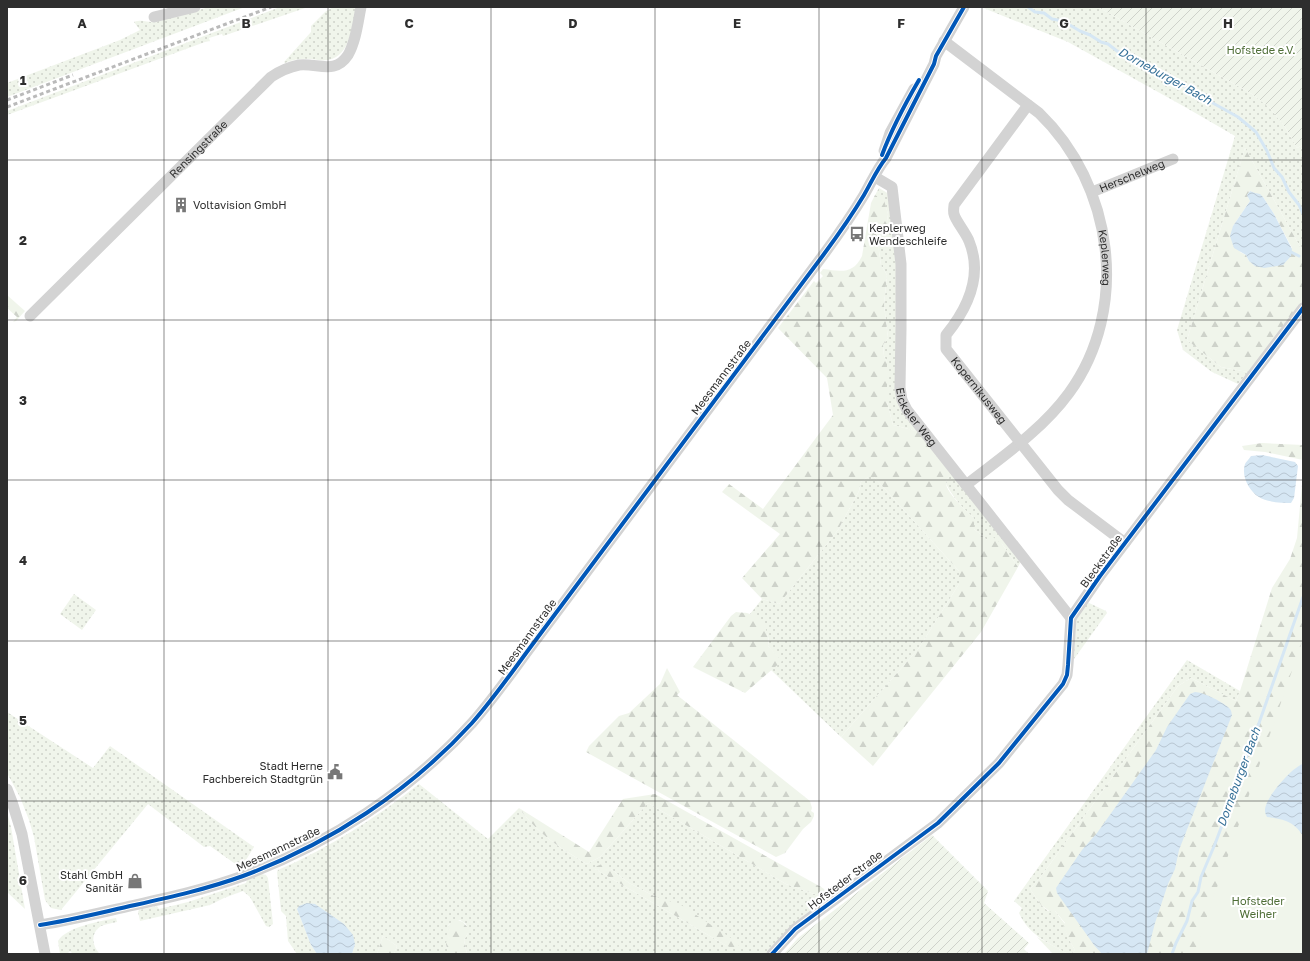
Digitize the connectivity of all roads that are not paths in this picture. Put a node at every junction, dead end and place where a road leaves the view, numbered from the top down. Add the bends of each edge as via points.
1 (195, 7) edge
2 (361, 7) edge
3 (964, 7) edge
4 (154, 17) dead end
5 (944, 41) junction
6 (1028, 105) junction
7 (1173, 159) dead end
8 (875, 177) junction
9 (1092, 192) junction
10 (1303, 308) edge
11 (30, 316) dead end
12 (1020, 442) junction
13 (966, 485) junction
14 (1125, 543) junction
15 (1071, 618) junction
16 (7, 789) edge
17 (40, 925) junction
18 (45, 954) edge
19 (772, 954) edge

1 - 4 street
2 - 11 street, Rensingstraße via 352,44 343,60 326,68 315,65 298,66 271,77
3 - 5 street, Meesmannstraße
5 - 6 street, Keplerweg
5 - 8 street, Meesmannstraße via 890,152
6 - 9 street, Keplerweg via 1049,123 1066,145
6 - 12 street, Kopernikusweg via 954,205 954,214 969,241 974,274 972,291 966,306 946,335 946,349
7 - 9 street, Herschelweg
8 - 13 street, Eickeler Weg via 892,187 901,264 902,400 907,410
8 - 17 street, Meesmannstraße via 824,254 497,694 422,771 345,826 295,853 243,876 189,892
9 - 12 street, Keplerweg via 1105,243 1108,274 1105,307 1096,342 1085,368 1069,394 1050,416
10 - 14 street, Bleckstraße
12 - 13 street, Keplerweg
12 - 14 street, Kopernikusweg via 1068,500
13 - 15 street, Eickeler Weg
14 - 15 street, Bleckstraße
15 - 19 street, Hofsteder Straße via 1067,675 1064,684 996,766 934,826 795,929
16 - 17 street via 22,834
17 - 18 street

